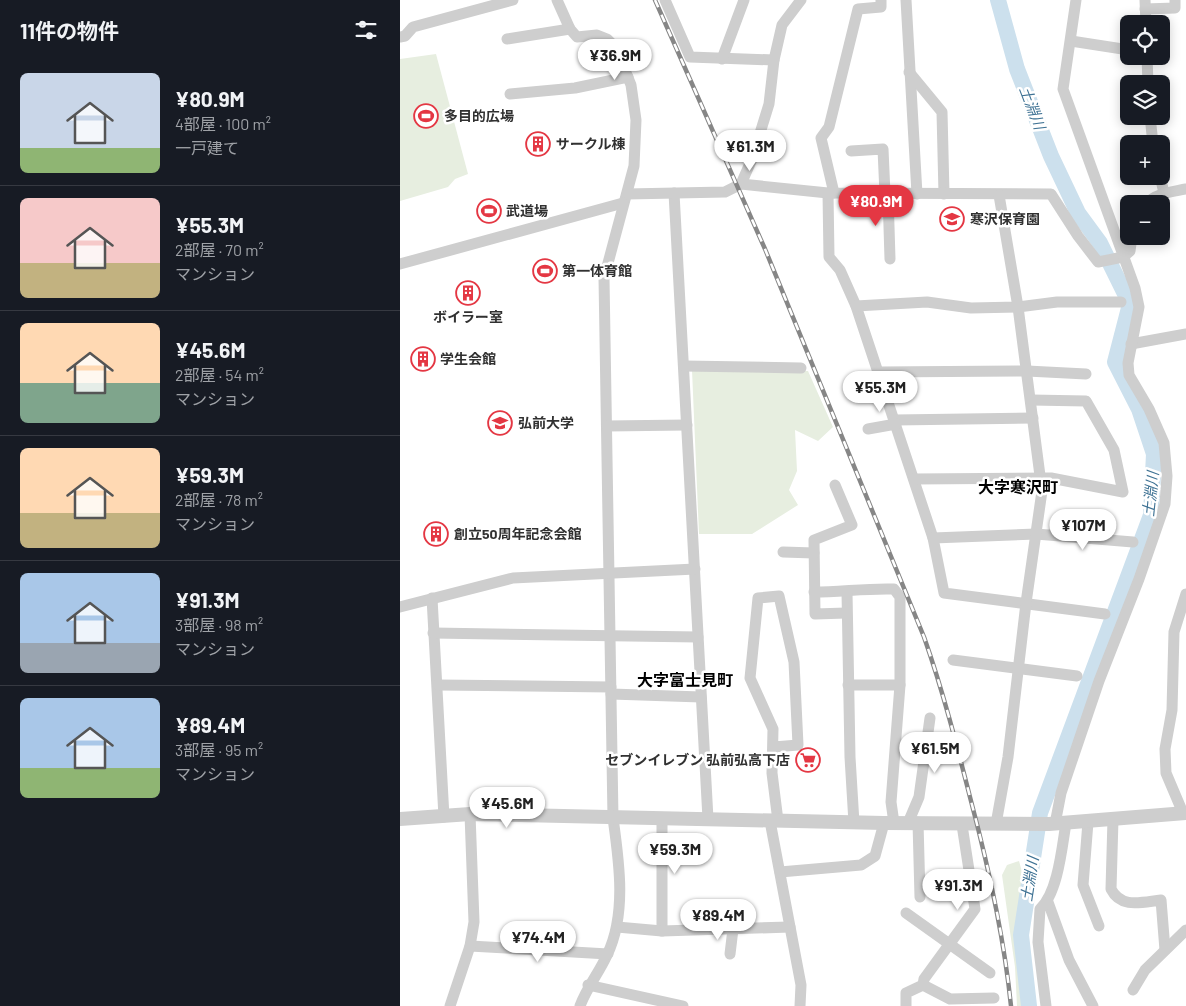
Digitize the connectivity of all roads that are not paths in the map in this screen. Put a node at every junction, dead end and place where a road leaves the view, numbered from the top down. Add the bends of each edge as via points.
1 (513, 0) edge
2 (557, 0) edge
3 (665, 0) edge
4 (744, 0) edge
5 (801, 0) edge
6 (881, 0) edge
7 (906, 0) edge
8 (1076, 0) edge
9 (1175, 0) edge
10 (1145, 5) edge
11 (570, 29) junction
12 (400, 37) edge
13 (507, 39) dead end
14 (1071, 41) junction
15 (1120, 49) edge
16 (722, 59) junction
17 (774, 60) junction
18 (909, 72) junction
19 (628, 77) junction
20 (510, 94) dead end
21 (851, 151) dead end
22 (741, 184) junction
23 (1162, 185) edge
24 (1186, 190) edge
25 (674, 193) junction
26 (831, 193) junction
27 (1164, 193) junction
28 (886, 194) junction
29 (916, 194) junction
30 (944, 194) junction
31 (999, 195) junction
32 (1160, 195) edge
33 (625, 199) junction
34 (1131, 245) edge
35 (1120, 257) junction
36 (890, 259) dead end
37 (400, 264) edge
38 (1121, 302) dead end
39 (856, 306) junction
40 (1018, 307) junction
41 (1186, 334) edge
42 (1131, 344) junction
43 (684, 366) junction
44 (801, 368) dead end
45 (1027, 371) junction
46 (878, 372) junction
47 (1086, 374) dead end
48 (1031, 400) junction
49 (1033, 418) junction
50 (896, 422) junction
51 (687, 425) junction
52 (607, 426) junction
53 (868, 429) dead end
54 (1042, 478) junction
55 (914, 479) junction
56 (835, 484) dead end
57 (1036, 534) junction
58 (933, 538) junction
59 (1133, 542) dead end
60 (783, 552) dead end
61 (814, 553) junction
62 (694, 570) junction
63 (609, 574) junction
64 (814, 592) junction
65 (847, 592) junction
66 (1186, 594) edge
67 (432, 598) junction
68 (1026, 603) junction
69 (400, 607) edge
70 (846, 613) junction
71 (1105, 614) dead end
72 (433, 632) junction
73 (610, 635) junction
74 (698, 638) junction
75 (953, 660) dead end
76 (1019, 670) junction
77 (1077, 676) dead end
78 (438, 685) junction
79 (848, 685) junction
80 (900, 685) junction
81 (611, 691) junction
82 (701, 697) junction
83 (930, 718) dead end
84 (774, 747) junction
85 (1185, 813) edge
86 (470, 814) junction
87 (444, 817) junction
88 (613, 818) junction
89 (662, 818) junction
90 (708, 819) junction
91 (400, 820) edge
92 (1113, 820) junction
93 (774, 821) junction
94 (1088, 822) junction
95 (854, 823) junction
96 (901, 823) junction
97 (996, 824) junction
98 (1057, 824) junction
99 (962, 825) junction
100 (780, 872) junction
101 (920, 898) dead end
102 (1048, 902) junction
103 (906, 913) dead end
104 (1099, 926) dead end
105 (617, 927) junction
106 (790, 927) junction
107 (733, 929) junction
108 (1186, 930) edge
109 (662, 932) junction
110 (949, 945) junction
111 (470, 946) junction
112 (1166, 950) junction
113 (608, 954) junction
114 (730, 954) dead end
115 (990, 972) dead end
116 (588, 985) junction
117 (923, 985) junction
118 (1133, 990) dead end
119 (994, 998) dead end
120 (450, 1006) edge
121 (580, 1006) edge
122 (683, 1006) edge
123 (800, 1006) edge
124 (906, 1006) edge
125 (1046, 1006) edge
126 (1093, 1006) edge

1 - 12 street via 413,27
2 - 11 street
3 - 16 street via 690,57
4 - 16 street
5 - 17 street via 782,25
6 - 26 street via 881,7 858,9 828,127 821,138
7 - 18 street
8 - 14 street
9 - 10 street via 1175,8
11 - 13 street
11 - 19 street via 577,37 597,35 607,39 616,48
14 - 15 street
14 - 35 street via 1063,89 1096,177
16 - 17 street
17 - 22 street via 769,104
18 - 29 street
18 - 30 street via 942,112
19 - 20 street via 575,88
19 - 33 street via 636,120 634,166
21 - 28 street via 883,149
22 - 25 street via 725,192
22 - 26 street
23 - 27 street
24 - 27 street
25 - 33 street
25 - 43 street
26 - 28 street
26 - 39 street via 829,257 840,270
27 - 32 street
28 - 29 street
28 - 36 street
29 - 30 street
30 - 31 street
31 - 35 street via 1051,194 1098,262
31 - 40 street
33 - 37 street
33 - 52 street via 604,278
34 - 35 street via 1130,252
35 - 42 street via 1135,288 1139,307
38 - 40 street via 1057,302
39 - 40 street via 928,302 971,308
39 - 46 street
40 - 45 street
41 - 42 street
42 - 98 street via 1129,375 1164,443 1165,504 1099,680 1061,793
43 - 44 street
43 - 51 street
45 - 46 street
45 - 47 street
45 - 48 street
46 - 50 street
48 - 49 street
48 - 54 street via 1086,401 1114,450 1123,492
49 - 50 street
49 - 54 street
50 - 53 street
50 - 55 street
51 - 52 street
51 - 62 street
52 - 63 street
54 - 55 street
54 - 57 street
55 - 58 street
56 - 61 street via 852,525 814,540
57 - 58 street
57 - 59 street
57 - 68 street
58 - 68 street via 944,593
60 - 61 street
61 - 64 street
62 - 63 street
62 - 74 street
63 - 67 street via 513,578
63 - 73 street
64 - 65 street
64 - 70 street via 815,614
65 - 70 street
65 - 80 street via 859,588 894,589 900,597
66 - 85 street via 1174,632 1172,710 1165,749 1166,773
67 - 69 street
67 - 72 street
68 - 71 street
68 - 76 street
70 - 79 street
72 - 73 street
72 - 78 street
73 - 74 street
73 - 81 street
74 - 82 street
75 - 76 street
76 - 77 street
76 - 97 street
78 - 81 street
78 - 87 street
79 - 80 street
79 - 95 street
80 - 96 street via 892,802
81 - 82 street
81 - 88 street
82 - 90 street
83 - 96 street via 918,797
84 - 84 street via 798,745 794,662 779,596 758,598 750,678 773,729
84 - 93 street
85 - 92 street
86 - 87 street
86 - 88 street
86 - 111 street via 474,922
87 - 91 street
88 - 89 street
88 - 105 street via 618,854
89 - 90 street
89 - 109 street
90 - 93 street
92 - 94 street
92 - 112 street via 1111,889 1114,896 1128,904 1160,900
93 - 95 street
93 - 100 street
94 - 98 street
94 - 104 street via 1084,884
95 - 96 street
96 - 99 street
96 - 100 street via 875,856 861,865
96 - 101 street
97 - 98 street
97 - 99 street
98 - 102 street via 1060,859
99 - 110 street via 975,909
100 - 106 street
102 - 125 street via 1040,909 1038,942
102 - 126 street via 1069,960
103 - 110 street
105 - 109 street
105 - 113 street
106 - 107 street
106 - 123 street via 801,985
107 - 109 street
107 - 114 street
108 - 112 street
110 - 115 street
110 - 117 street
111 - 113 street
111 - 120 street
112 - 118 street via 1144,970
113 - 116 street
116 - 121 street
116 - 122 street
117 - 119 street via 950,999
117 - 124 street via 906,992

